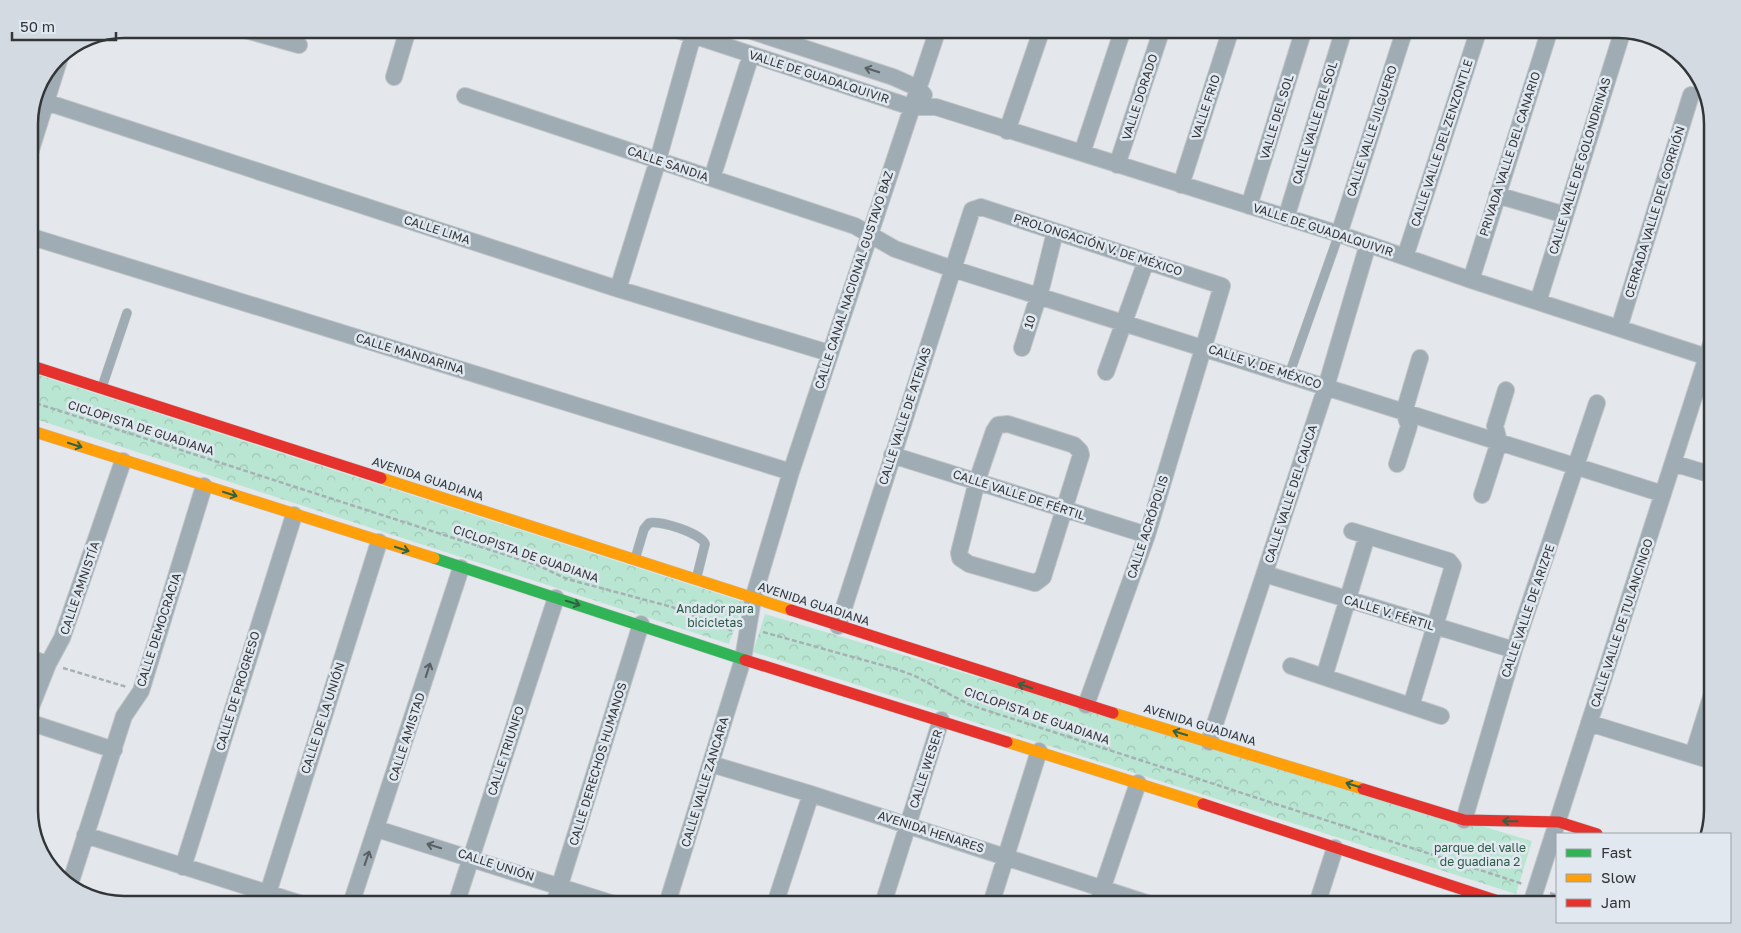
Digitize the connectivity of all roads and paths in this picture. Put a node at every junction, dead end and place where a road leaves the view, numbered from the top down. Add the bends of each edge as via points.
1 (276, 38) edge
2 (405, 38) edge
3 (692, 38) edge
4 (702, 38) edge
5 (773, 38) edge
6 (935, 38) edge
7 (1039, 38) edge
8 (1120, 38) edge
9 (1159, 38) edge
10 (1228, 38) edge
11 (1301, 38) edge
12 (1341, 38) edge
13 (1402, 38) edge
14 (1477, 38) edge
15 (1547, 38) edge
16 (1620, 38) edge
17 (299, 44) dead end
18 (751, 55) junction
19 (55, 72) edge
20 (394, 77) dead end
21 (918, 88) junction
22 (1691, 95) dead end
23 (465, 96) dead end
24 (46, 102) junction
25 (911, 107) junction
26 (936, 108) junction
27 (38, 127) edge
28 (1007, 131) junction
29 (1082, 153) junction
30 (658, 160) junction
31 (1118, 165) junction
32 (712, 178) junction
33 (1181, 185) junction
34 (1498, 196) junction
35 (1249, 206) junction
36 (974, 208) joint
37 (1565, 215) junction
38 (1286, 218) junction
39 (1055, 232) junction
40 (1340, 234) junction
41 (870, 235) junction
42 (38, 239) edge
43 (1368, 244) junction
44 (1405, 257) junction
45 (1146, 261) junction
46 (953, 269) junction
47 (1471, 280) junction
48 (1222, 286) joint
49 (618, 289) junction
50 (1038, 296) junction
51 (1538, 302) junction
52 (127, 313) dead end
53 (1124, 322) junction
54 (1619, 328) junction
55 (1203, 347) junction
56 (1703, 347) edge
57 (1022, 348) dead end
58 (830, 353) junction
59 (1420, 358) dead end
60 (38, 367) edge
61 (1703, 369) edge
62 (1106, 372) dead end
63 (1289, 375) junction
64 (1326, 387) junction
65 (102, 388) junction
66 (1506, 390) dead end
67 (1597, 403) dead end
68 (38, 404) edge
69 (1404, 412) junction
70 (38, 434) edge
71 (1499, 442) junction
72 (892, 455) junction
73 (123, 461) junction
74 (1673, 463) junction
75 (1397, 464) dead end
76 (1578, 467) junction
77 (791, 472) junction
78 (1704, 472) edge
79 (977, 481) junction
80 (204, 486) junction
81 (1663, 494) junction
82 (1482, 495) dead end
83 (1065, 510) junction
84 (294, 515) junction
85 (1147, 534) junction
86 (379, 542) junction
87 (634, 561) junction
88 (461, 568) junction
89 (1265, 574) junction
90 (696, 580) junction
91 (556, 598) junction
92 (753, 599) junction
93 (1346, 599) junction
94 (641, 624) junction
95 (838, 626) junction
96 (1435, 627) junction
97 (748, 633) junction
98 (1514, 650) junction
99 (743, 659) junction
100 (38, 661) edge
101 (48, 664) junction
102 (1292, 666) dead end
103 (1324, 676) junction
104 (38, 689) edge
105 (141, 692) junction
106 (1086, 705) junction
107 (1411, 706) junction
108 (1441, 716) dead end
109 (941, 720) junction
110 (1704, 720) edge
111 (1589, 723) junction
112 (38, 725) edge
113 (1209, 742) junction
114 (114, 750) junction
115 (1039, 751) junction
116 (1693, 755) junction
117 (1704, 758) edge
118 (711, 764) junction
119 (1138, 783) junction
120 (811, 794) junction
121 (1464, 820) junction
122 (1559, 822) junction
123 (908, 825) junction
124 (377, 828) junction
125 (1594, 833) edge
126 (85, 835) junction
127 (1335, 848) junction
128 (471, 857) junction
129 (1006, 857) junction
130 (183, 867) junction
131 (72, 878) edge
132 (560, 886) junction
133 (1536, 888) junction
134 (268, 893) junction
135 (1556, 895) edge
136 (277, 896) edge
137 (354, 896) edge
138 (459, 896) edge
139 (557, 896) edge
140 (590, 896) edge
141 (670, 896) edge
142 (778, 896) edge
143 (885, 896) edge
144 (994, 896) edge
145 (1098, 896) edge
146 (1100, 896) edge
147 (1320, 896) edge
148 (1482, 896) edge
149 (1534, 896) edge

1 - 17 street
2 - 20 street
3 - 30 street
4 - 18 street, VALLE DE GUADALQUIVIR
21 -> 5 street, VALLE DE GUADALQUIVIR
6 - 21 street, CALLE CANAL NACIONAL GUSTAVO BAZ
7 - 28 street
8 - 29 street
9 - 31 street, VALLE DORADO
10 - 33 street, VALLE FRIO
11 - 35 street, VALLE DEL SOL
12 - 38 street, CALLE VALLE DEL SOL
13 - 40 street, CALLE VALLE JILGUERO
14 - 44 street, CALLE VALLE DEL ZENZONTLE
15 - 34 street, PRIVADA VALLE DEL CANARIO
16 - 37 street, CALLE VALLE DE GOLONDRINAS
18 - 25 street, VALLE DE GUADALQUIVIR
18 - 32 street
19 - 24 street
21 - 25 street, CALLE CANAL NACIONAL GUSTAVO BAZ
21 - 26 street, VALLE DE GUADALQUIVIR
22 - 54 street, CERRADA VALLE DEL GORRIÓN
23 - 30 street, CALLE SANDIA
24 - 27 street
24 - 49 street, CALLE LIMA
25 - 26 street, VALLE DE GUADALQUIVIR
25 - 41 street, CALLE CANAL NACIONAL GUSTAVO BAZ
26 - 28 street, VALLE DE GUADALQUIVIR
28 - 29 street, VALLE DE GUADALQUIVIR
29 - 31 street, VALLE DE GUADALQUIVIR
30 - 32 street, CALLE SANDIA
30 - 49 street
31 - 33 street, VALLE DE GUADALQUIVIR
32 - 41 street, CALLE SANDIA via 855,226
33 - 35 street, VALLE DE GUADALQUIVIR
34 - 37 street
34 - 47 street, PRIVADA VALLE DEL CANARIO
35 - 38 street, VALLE DE GUADALQUIVIR
36 - 39 street, PROLONGACIÓN V. DE MÉXICO via 981,207
36 - 46 street, CALLE VALLE DE ATENAS
37 - 51 street, CALLE VALLE DE GOLONDRINAS
38 - 40 street, VALLE DE GUADALQUIVIR
39 - 45 street, PROLONGACIÓN V. DE MÉXICO
39 - 50 street, 10
40 - 43 street, VALLE DE GUADALQUIVIR
40 - 63 lane
41 - 46 street, CALLE V. DE MÉXICO via 895,249
41 - 58 street, CALLE CANAL NACIONAL GUSTAVO BAZ
42 - 77 street, CALLE MANDARINA
43 - 44 street, VALLE DE GUADALQUIVIR
43 - 64 street, CALLE VALLE DEL CAUCA
44 - 47 street, VALLE DE GUADALQUIVIR
45 - 48 street, PROLONGACIÓN V. DE MÉXICO
45 - 53 street
46 - 50 street, CALLE V. DE MÉXICO
46 - 72 street, CALLE VALLE DE ATENAS
47 - 51 street, VALLE DE GUADALQUIVIR
48 - 55 street, CALLE ACRÓPOLIS
49 - 58 street, CALLE LIMA
50 - 53 street, CALLE V. DE MÉXICO
50 - 57 street, 10
51 - 54 street, VALLE DE GUADALQUIVIR
52 - 65 lane
53 - 55 street, CALLE V. DE MÉXICO
53 - 62 street
54 - 56 street, VALLE DE GUADALQUIVIR
55 - 63 street, CALLE V. DE MÉXICO
55 - 85 street, CALLE ACRÓPOLIS
58 - 77 street, CALLE CANAL NACIONAL GUSTAVO BAZ
59 - 69 street
60 - 65 street, AVENIDA GUADIANA
61 - 74 street, CALLE VALLE DE TULANCINGO
63 - 64 street, CALLE V. DE MÉXICO
64 - 69 street, CALLE V. DE MÉXICO
64 - 89 street, CALLE VALLE DEL CAUCA
65 - 87 street, AVENIDA GUADIANA
66 - 71 street via 1495,426
67 - 76 street, CALLE VALLE DE ARIZPE
68 - 97 path, CICLOPISTA DE GUADIANA via 537,565 567,579 672,607 736,632
69 - 71 street, CALLE V. DE MÉXICO
69 - 75 street via 1409,426
70 -> 73 street
71 - 76 street, CALLE V. DE MÉXICO
71 - 82 street
72 - 79 street, CALLE VALLE DE FÉRTIL
72 - 95 street, CALLE VALLE DE ATENAS
73 - 80 street
73 - 101 street, CALLE AMNISTÍA via 62,638
74 - 78 street
74 - 81 street, CALLE VALLE DE TULANCINGO
76 - 81 street, CALLE V. DE MÉXICO
76 - 98 street, CALLE VALLE DE ARIZPE
77 - 92 street, CALLE CANAL NACIONAL GUSTAVO BAZ
79 - 83 street, CALLE VALLE DE FÉRTIL
79 - 83 street via 994,431 998,425 1008,424 1074,446 1080,451
79 - 83 street via 958,548 960,558 969,564 1022,580 1039,581
80 -> 84 street
80 - 105 street, CALLE DEMOCRACIA
81 - 111 street, CALLE VALLE DE TULANCINGO
83 - 85 street, CALLE VALLE DE FÉRTIL
84 - 86 street
84 - 130 street, CALLE DE PROGRESO
85 - 106 street, CALLE ACRÓPOLIS
86 -> 88 street
86 - 134 street, CALLE DE LA UNIÓN
87 - 90 street, AVENIDA GUADIANA
87 - 90 lane via 646,525 657,522 698,535 704,540
88 - 91 street
124 -> 88 street, CALLE AMISTAD
89 - 93 street, CALLE V. FÉRTIL
89 - 113 street, CALLE VALLE DEL CAUCA
90 - 92 street, AVENIDA GUADIANA
91 -> 94 street
91 - 128 street, CALLE TRIUNFO
92 - 95 street, AVENIDA GUADIANA
92 - 97 street, CALLE VALLE ZANCARA
93 - 96 street, CALLE V. FÉRTIL
93 - 96 street via 1359,534 1449,561 1453,566
93 - 103 street
94 - 99 street
94 - 132 street, CALLE DERECHOS HUMANOS
106 -> 95 street, AVENIDA GUADIANA
96 - 98 street, CALLE V. FÉRTIL
96 - 107 street
97 - 99 street, CALLE VALLE ZANCARA
97 - 133 path, CICLOPISTA DE GUADIANA via 781,635 896,669 970,705
98 - 121 street, CALLE VALLE DE ARIZPE
99 - 109 street
99 - 118 street, CALLE VALLE ZANCARA
100 - 101 street
101 - 104 street, CALLE AMNISTÍA
101 - 105 path
102 - 103 street
103 - 107 street
105 - 114 street, CALLE DEMOCRACIA via 124,716
113 -> 106 street, AVENIDA GUADIANA
107 - 108 street
109 - 115 street
109 - 123 street, CALLE WESER
110 - 116 street
111 - 116 street
111 - 122 street, CALLE VALLE DE TULANCINGO
112 - 114 street
121 -> 113 street, AVENIDA GUADIANA
114 - 126 street, CALLE DEMOCRACIA
115 - 119 street
115 - 129 street
116 - 117 street
118 - 120 street, AVENIDA HENARES
118 - 141 street, CALLE VALLE ZANCARA
119 - 127 street
119 - 146 street
120 - 123 street, AVENIDA HENARES
120 - 142 street
122 -> 121 street, AVENIDA GUADIANA
122 - 125 street, AVENIDA GUADIANA
122 - 133 street, CALLE VALLE DE TULANCINGO
123 - 129 street, AVENIDA HENARES
123 - 143 street, CALLE WESER
128 -> 124 street, CALLE UNIÓN
137 -> 124 street, CALLE AMISTAD
126 - 130 street
126 - 131 street, CALLE DEMOCRACIA
127 - 147 street
127 - 148 street
128 - 132 street, CALLE UNIÓN
128 - 138 street, CALLE TRIUNFO
129 - 144 street
129 - 145 street, AVENIDA HENARES
130 - 134 street
132 - 139 street, CALLE DERECHOS HUMANOS
132 - 140 street, CALLE UNIÓN
133 - 135 path, CICLOPISTA DE GUADIANA
133 - 149 street, CALLE VALLE DE TULANCINGO
134 - 136 street

